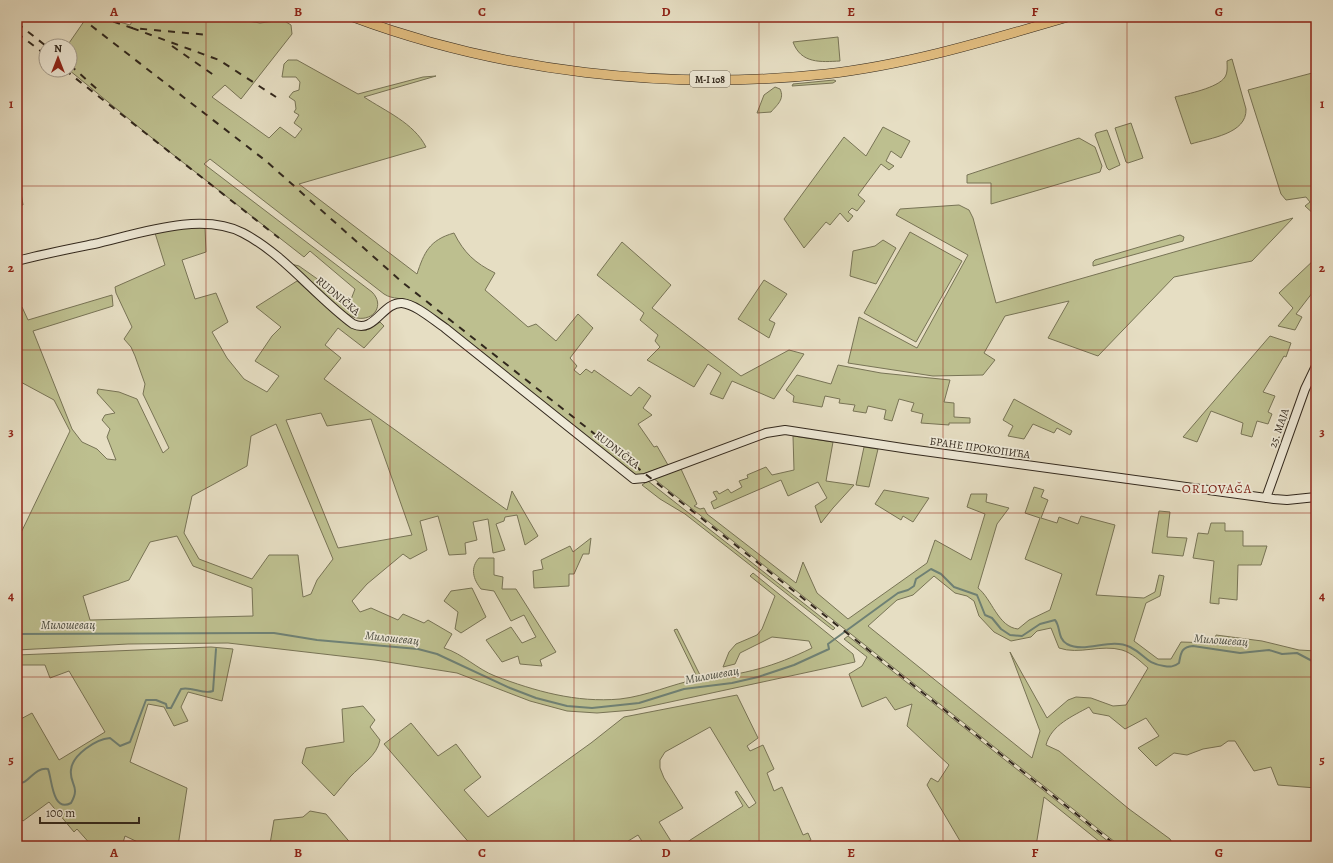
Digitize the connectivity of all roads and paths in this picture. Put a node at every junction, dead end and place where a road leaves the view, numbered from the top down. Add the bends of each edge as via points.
1 (353, 17) edge
2 (1068, 17) edge
3 (17, 260) edge
4 (1316, 366) edge
5 (648, 477) joint
6 (1316, 496) edge
7 (1266, 498) junction

1 - 2 main road, M-I 108 via 431,42 531,64 631,77 712,79 826,74 886,64 988,40
3 - 5 street, RUDNIČKA via 153,230 203,224 229,228 243,233 285,264 333,308 356,325 370,324 397,303 415,308 445,328 634,479
4 - 7 street, 25. МАЈА via 1305,389
5 - 7 street, БРАНЕ ПРОКОПИЋА via 744,440 785,430
6 - 7 street, БРАНЕ ПРОКОПИЋА via 1287,500

